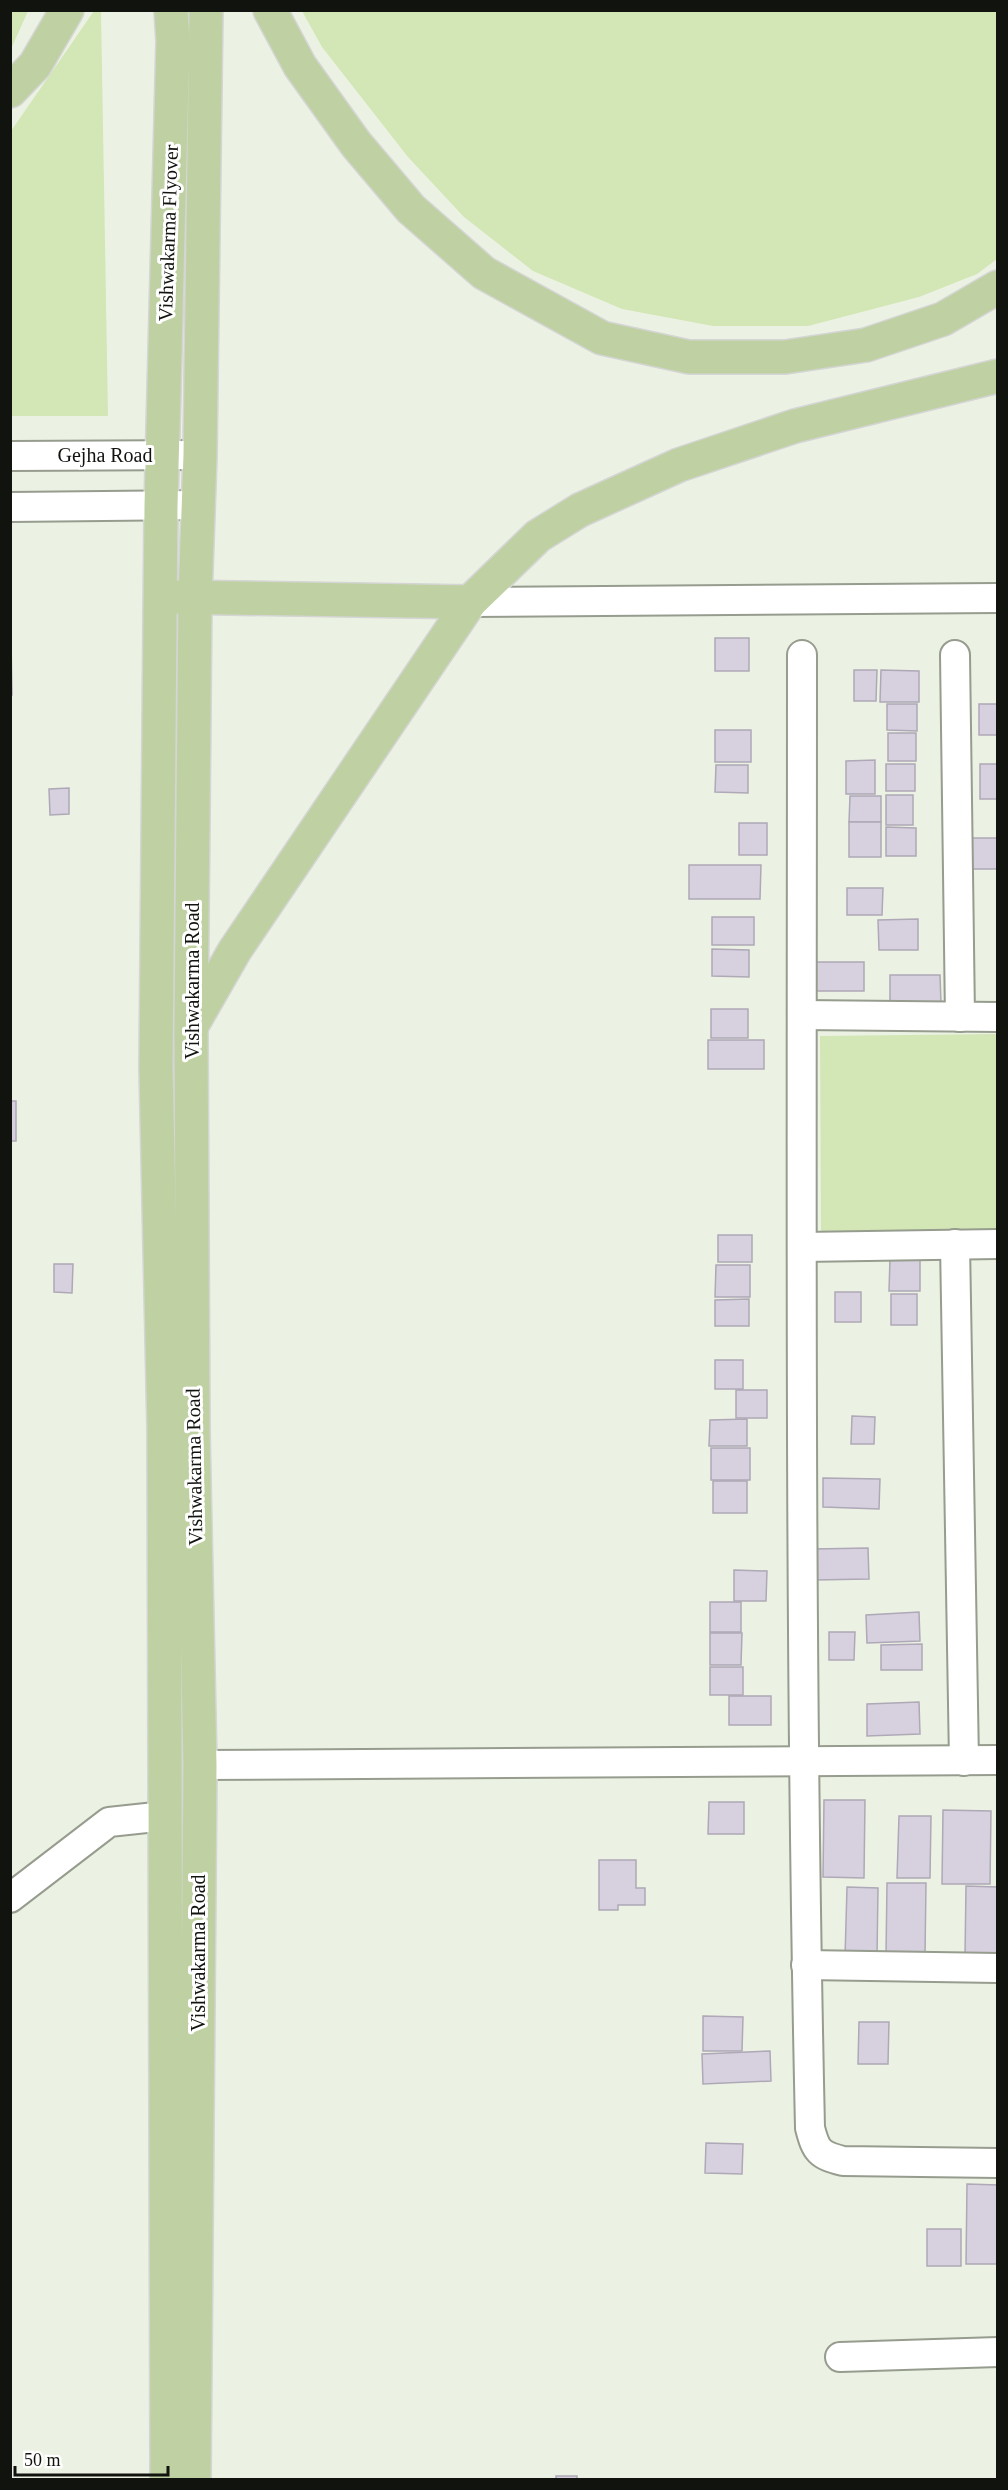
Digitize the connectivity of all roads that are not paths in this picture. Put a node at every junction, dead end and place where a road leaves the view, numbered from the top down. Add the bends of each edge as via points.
1 (67, 10) edge
2 (270, 10) edge
3 (207, 23) edge
4 (172, 26) edge
5 (10, 91) edge
6 (998, 287) edge
7 (998, 376) edge
8 (162, 455) junction
9 (200, 455) junction
10 (10, 456) edge
11 (198, 505) junction
12 (160, 506) junction
13 (10, 507) edge
14 (160, 596) junction
15 (998, 598) edge
16 (195, 599) junction
17 (470, 602) junction
18 (802, 655) dead end
19 (955, 655) dead end
20 (802, 1015) junction
21 (960, 1017) junction
22 (998, 1017) edge
23 (191, 1026) junction
24 (955, 1244) junction
25 (998, 1244) edge
26 (802, 1247) junction
27 (180, 1586) junction
28 (998, 1760) edge
29 (964, 1761) junction
30 (805, 1762) junction
31 (200, 1765) junction
32 (165, 1816) junction
33 (10, 1898) edge
34 (806, 1965) junction
35 (998, 1968) edge
36 (998, 2163) edge
37 (998, 2352) edge
38 (840, 2356) dead end
39 (167, 2480) edge
40 (194, 2480) edge

1 - 5 main road via 35,64
2 - 6 main road via 300,66 356,144 411,210 483,273 602,338 689,357 785,357 866,345 943,319
3 - 9 main road, Vishwakarma Flyover
4 - 8 main road, Vishwakarma Flyover
7 - 17 main road via 795,426 679,465 555,524
8 - 9 street, Gejha Road
8 - 10 street, Gejha Road
8 - 12 main road, Vishwakarma Road
9 - 11 main road, Vishwakarma Road
11 - 12 street
11 - 16 main road, Vishwakarma Road
12 - 13 street
12 - 14 main road, Vishwakarma Road
14 - 16 main road
14 - 27 main road, Vishwakarma Road via 156,1067 164,1429
15 - 17 street
16 - 17 main road
16 - 23 main road, Vishwakarma Road
17 - 23 main road via 268,901
18 - 20 street
19 - 21 street
20 - 21 street
20 - 26 street
21 - 22 street
23 - 27 main road, Vishwakarma Road
24 - 25 street
24 - 26 street
24 - 29 street
26 - 30 street
27 - 31 main road, Vishwakarma Road
27 - 32 main road, Vishwakarma Road
28 - 29 street
29 - 30 street
30 - 31 street
30 - 34 street
31 - 40 main road, Vishwakarma Road
32 - 33 street via 109,1822
32 - 39 main road, Vishwakarma Road
34 - 35 street
34 - 36 street via 810,2128 815,2147 827,2157 843,2161
37 - 38 street

